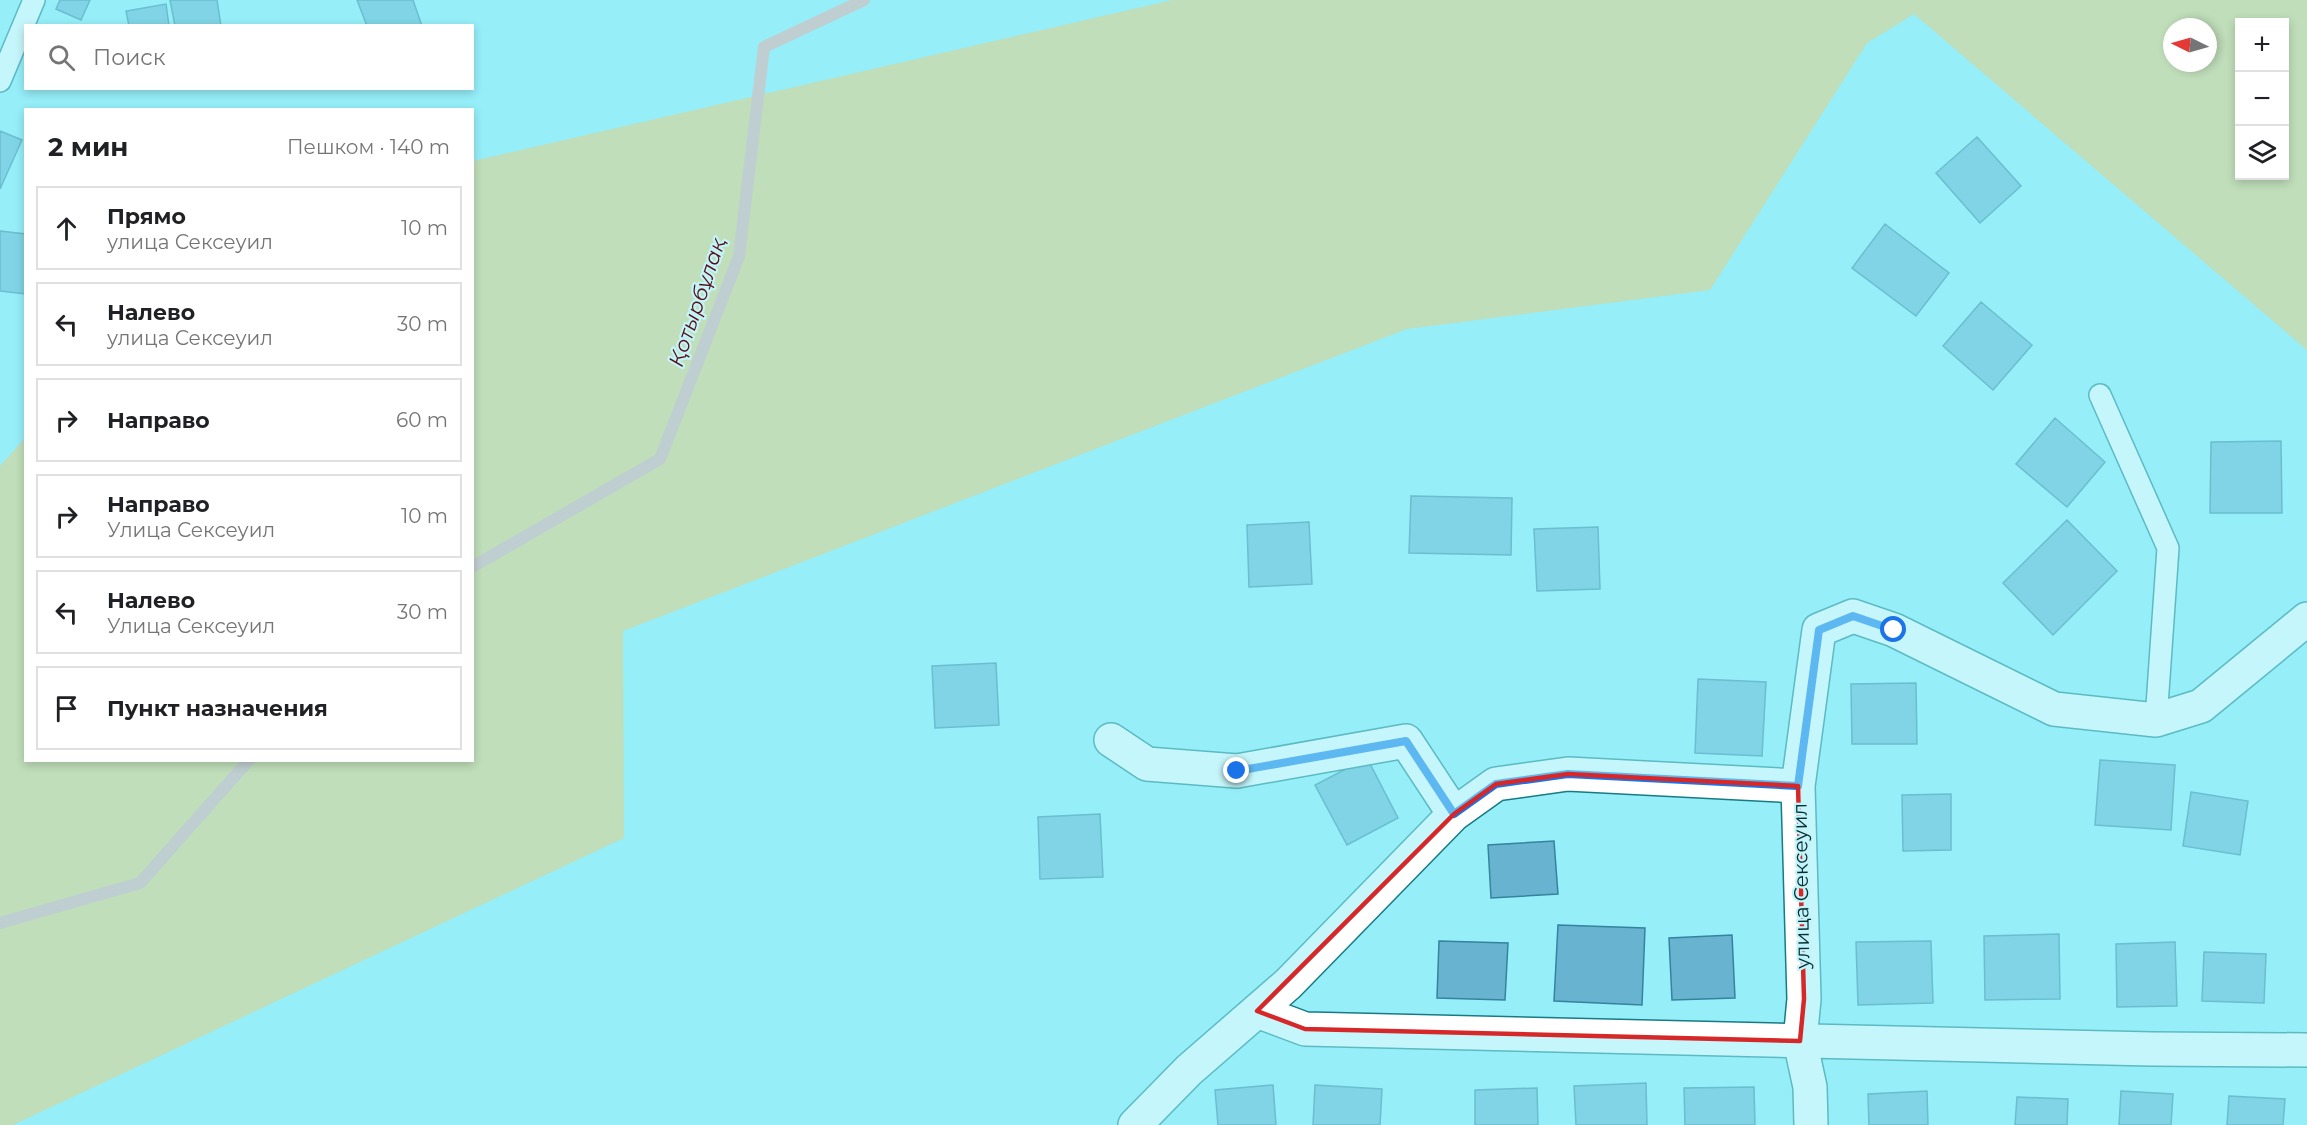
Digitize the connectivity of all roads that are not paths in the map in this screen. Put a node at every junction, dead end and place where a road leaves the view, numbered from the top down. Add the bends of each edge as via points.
1 (34, 0) edge
2 (0, 81) edge
3 (2100, 395) dead end
4 (2307, 619) edge
5 (2156, 720) junction
6 (1111, 740) dead end
7 (1798, 786) junction
8 (1454, 814) junction
9 (1257, 1011) junction
10 (1800, 1041) junction
11 (2307, 1050) edge
12 (1135, 1125) edge
13 (1811, 1125) edge

1 - 2 lane
3 - 5 lane via 2168,548
4 - 5 street, улица Сексеуил via 2201,706
5 - 7 street, улица Сексеуил via 2054,709 1894,630 1853,616 1819,630
6 - 8 street via 1147,764 1237,771 1406,741
7 - 8 street via 1568,774 1496,784
7 - 10 street, улица Сексеуил via 1804,999
8 - 9 street
9 - 10 street via 1305,1029
9 - 12 street via 1189,1070
10 - 11 street
10 - 13 street, улица Сексеуил via 1810,1086

